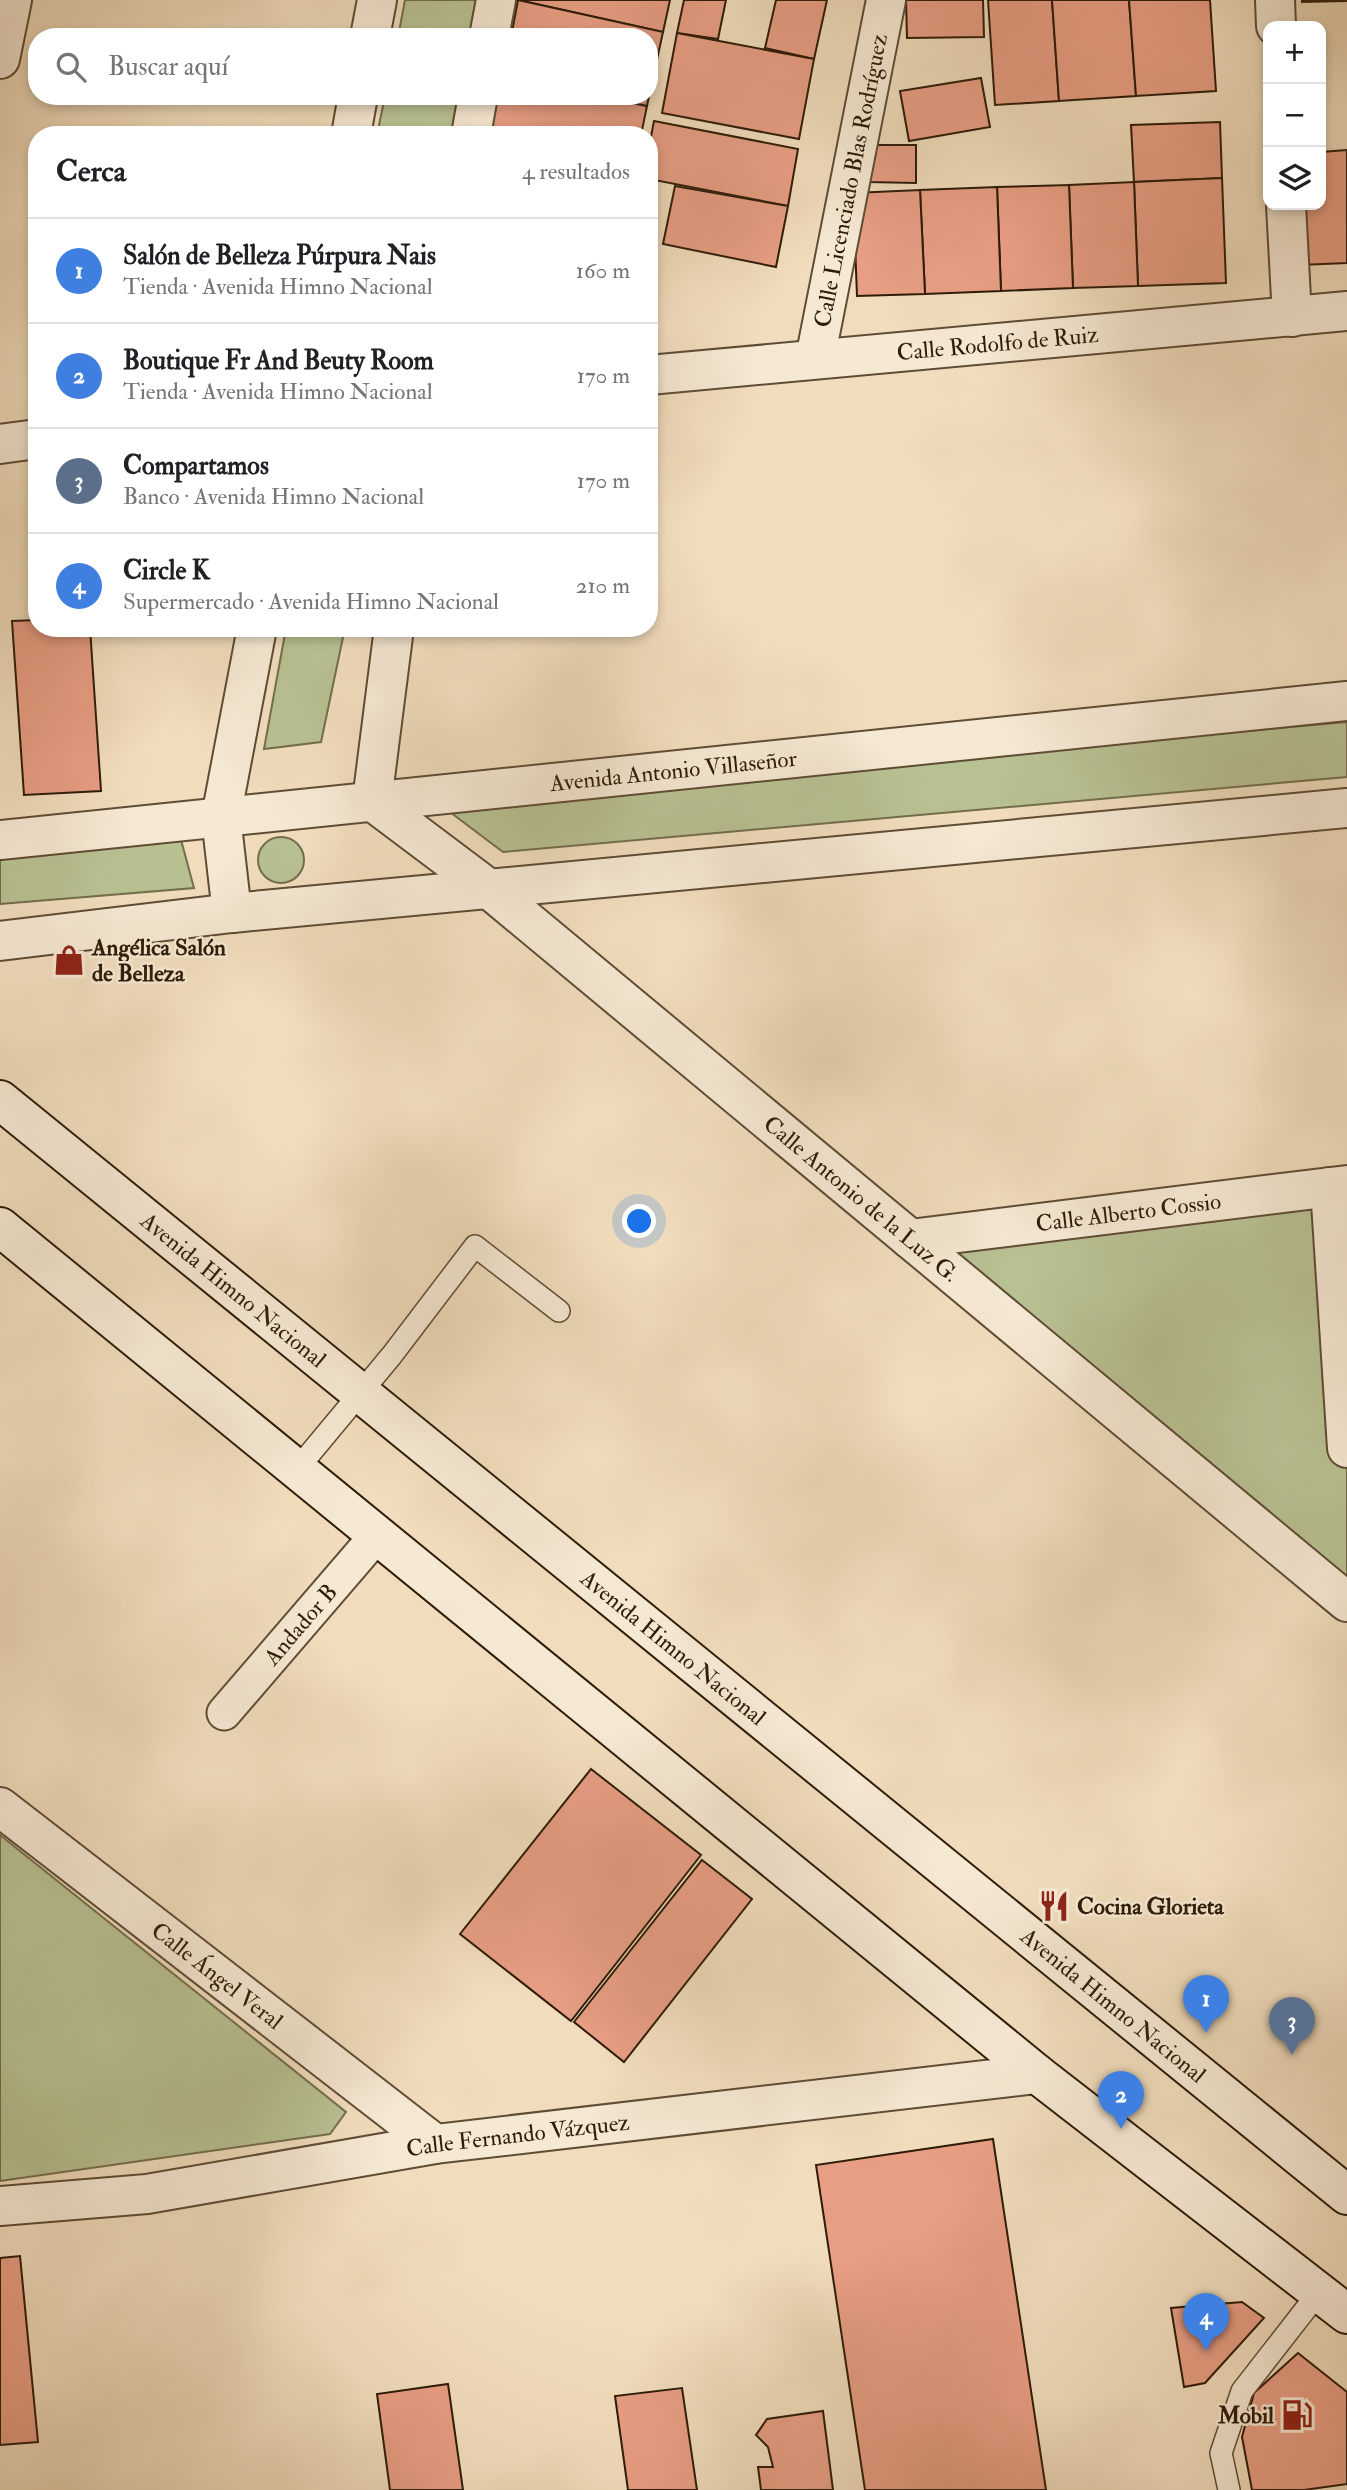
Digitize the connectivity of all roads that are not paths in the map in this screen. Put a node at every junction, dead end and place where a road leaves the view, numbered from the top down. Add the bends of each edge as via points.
1 (12, 0) edge
2 (377, 0) edge
3 (496, 0) edge
4 (886, 0) edge
5 (1275, 0) edge
6 (1276, 21) edge
7 (372, 28) edge
8 (491, 28) edge
9 (0, 59) edge
10 (356, 105) edge
11 (476, 105) edge
12 (353, 126) edge
13 (473, 126) edge
14 (1286, 210) edge
15 (1347, 311) edge
16 (1292, 317) junction
17 (815, 359) junction
18 (658, 374) edge
19 (28, 440) edge
20 (0, 444) edge
21 (255, 637) edge
22 (393, 637) edge
23 (1347, 701) edge
24 (372, 802) junction
25 (1347, 808) edge
26 (221, 817) junction
27 (0, 840) edge
28 (489, 889) junction
29 (232, 913) junction
30 (0, 941) edge
31 (0, 1100) edge
32 (1338, 1186) edge
33 (0, 1227) edge
34 (910, 1239) junction
35 (559, 1311) dead end
36 (359, 1393) junction
37 (1347, 1448) edge
38 (298, 1468) junction
39 (378, 1534) junction
40 (1347, 1602) edge
41 (224, 1713) dead end
42 (0, 1807) edge
43 (1037, 2074) junction
44 (435, 2144) junction
45 (1347, 2195) edge
46 (0, 2206) edge
47 (1333, 2303) edge
48 (1229, 2490) edge

1 - 9 street
2 - 7 street
3 - 8 street
4 - 17 street, Calle Licenciado Blas Rodríguez
5 - 6 street
10 - 12 street
11 - 13 street
14 - 16 street
15 - 16 street, Calle Rodolfo de Ruiz
16 - 17 street, Calle Rodolfo de Ruiz
17 - 18 street, Calle Rodolfo de Ruiz
19 - 20 street
21 - 26 street
22 - 24 street
23 - 24 street, Avenida Antonio Villaseñor
24 - 26 street, Avenida Antonio Villaseñor
24 - 28 street, Calle Antonio de la Luz G.
25 - 28 street
26 - 27 street, Avenida Antonio Villaseñor
26 - 29 street
28 - 29 street
28 - 34 street, Calle Antonio de la Luz G.
29 - 30 street
31 - 36 street, Avenida Himno Nacional
32 - 34 street, Calle Alberto Cossio
32 - 37 street
33 - 38 street
34 - 40 street, Calle Antonio de la Luz G.
35 - 36 lane via 475,1246
36 - 38 lane
36 - 45 street, Avenida Himno Nacional
38 - 39 street
39 - 41 street, Andador B
39 - 43 street
42 - 44 street, Calle Ángel Veral
43 - 44 street, Calle Fernando Vázquez
43 - 47 street
44 - 46 street, Calle Fernando Vázquez via 147,2194
47 - 48 lane via 1242,2391 1221,2453

